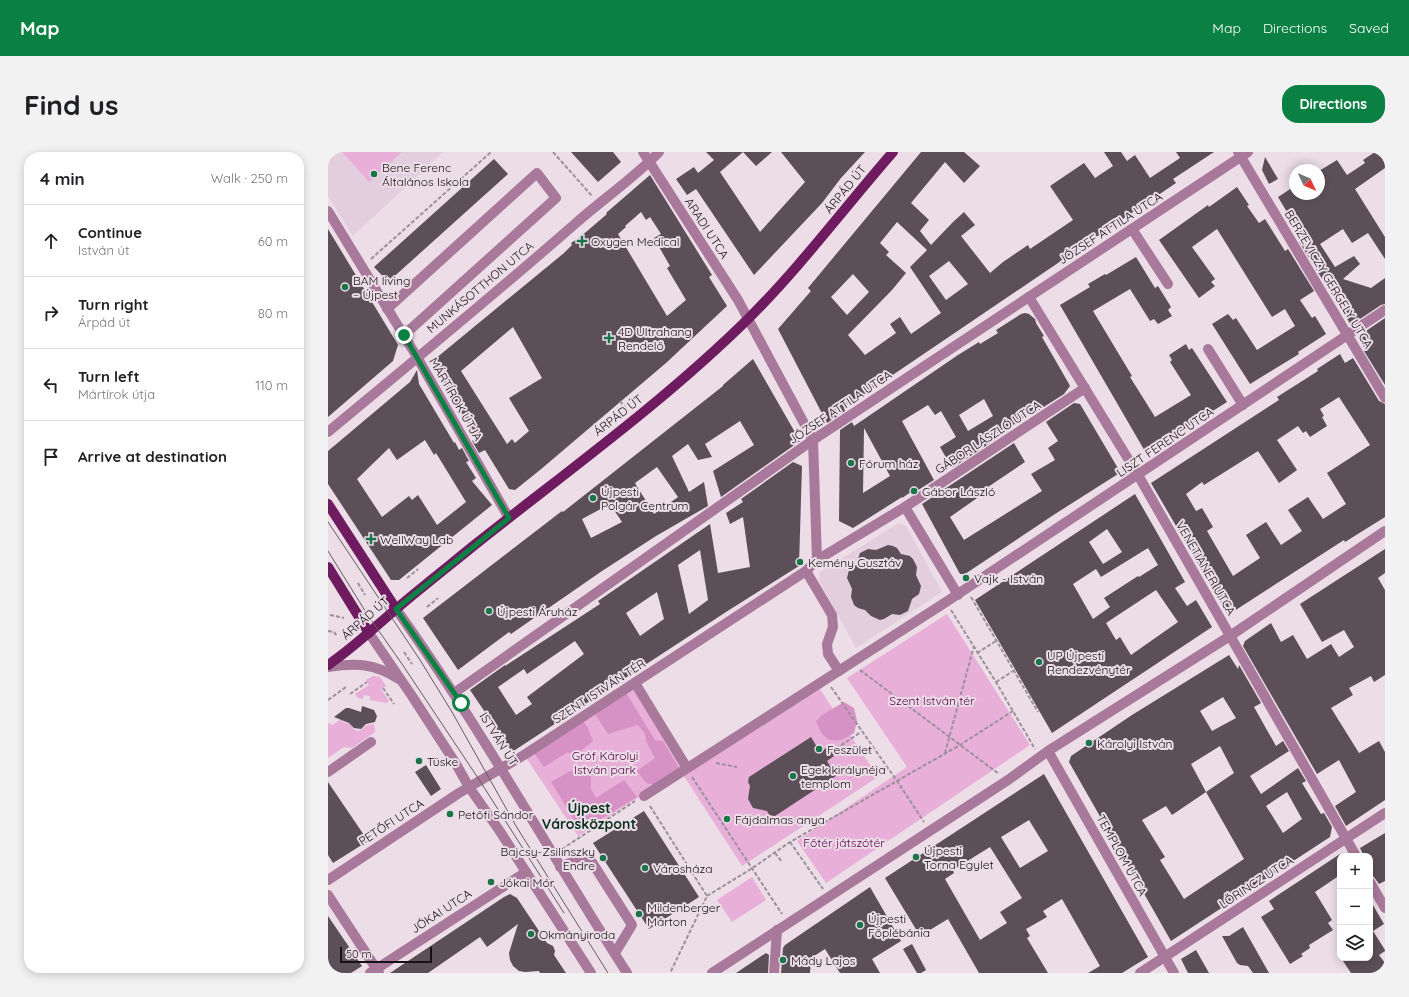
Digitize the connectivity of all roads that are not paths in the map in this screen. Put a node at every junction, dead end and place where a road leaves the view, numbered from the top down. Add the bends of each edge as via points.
1 (643, 152) edge
2 (659, 152) edge
3 (893, 152) edge
4 (1242, 154) edge
5 (649, 162) junction
6 (328, 211) edge
7 (1132, 229) junction
8 (1168, 284) dead end
9 (1029, 297) junction
10 (387, 309) junction
11 (1385, 310) edge
12 (748, 318) junction
13 (404, 335) junction
14 (1347, 335) junction
15 (1208, 349) dead end
16 (417, 357) junction
17 (1085, 388) junction
18 (1385, 398) edge
19 (1243, 404) junction
20 (328, 432) edge
21 (813, 440) junction
22 (1138, 475) junction
23 (328, 504) edge
24 (905, 507) junction
25 (509, 518) junction
26 (1385, 531) edge
27 (817, 560) junction
28 (328, 567) edge
29 (806, 571) junction
30 (962, 592) junction
31 (396, 609) junction
32 (369, 633) junction
33 (1230, 636) junction
34 (328, 666) edge
35 (839, 671) junction
36 (402, 681) junction
37 (635, 683) junction
38 (454, 693) junction
39 (371, 742) dead end
40 (1048, 751) junction
41 (502, 768) junction
42 (687, 768) junction
43 (328, 772) edge
44 (469, 787) junction
45 (644, 796) road end
46 (1385, 813) edge
47 (1346, 839) junction
48 (1354, 853) edge
49 (560, 867) junction
50 (526, 872) junction
51 (328, 880) edge
52 (1373, 887) edge
53 (328, 895) edge
54 (1385, 908) edge
55 (777, 930) junction
56 (614, 953) junction
57 (1165, 957) junction
58 (375, 972) edge
59 (590, 973) edge
60 (627, 973) edge
61 (712, 973) edge
62 (774, 973) edge
63 (1140, 973) edge
64 (1174, 973) edge

1 - 5 street, ARADI UTCA
2 - 5 street, MUNKÁSOTTHON UTCA
3 - 12 main road, ÁRPÁD ÚT via 826,232
4 - 7 street, JÓZSEF ATTILA UTCA
4 - 14 street, BERZEVICZY GERGELY UTCA
5 - 12 street, ARADI UTCA
5 - 16 street, MUNKÁSOTTHON UTCA
6 - 10 street, MÁRTÍROK ÚTJA
7 - 8 street
7 - 9 street, JÓZSEF ATTILA UTCA
9 - 17 street, VENETIANER UTCA
9 - 21 street, JÓZSEF ATTILA UTCA
10 - 13 street, MÁRTÍROK ÚTJA
10 - 13 street via 537,173 556,198
11 - 14 street, LISZT FERENC UTCA
12 - 21 street, ARADI UTCA
12 - 25 main road, ÁRPÁD ÚT via 660,399
13 - 16 street, MÁRTÍROK ÚTJA
14 - 18 street, BERZEVICZY GERGELY UTCA
14 - 19 street, LISZT FERENC UTCA
15 - 19 street
16 - 20 street, MUNKÁSOTTHON UTCA
16 - 25 street, MÁRTÍROK ÚTJA
17 - 22 street, VENETIANER UTCA
17 - 24 street, GÁBOR LÁSZLÓ UTCA
19 - 22 street, LISZT FERENC UTCA
21 - 27 street
21 - 38 street, JÓZSEF ATTILA UTCA
22 - 30 street, LISZT FERENC UTCA
22 - 33 street, VENETIANER UTCA
23 - 31 main road, ISTVÁN ÚT
24 - 27 street, SZENT ISTVÁN TÉR
24 - 30 street
25 - 31 main road, ÁRPÁD ÚT
26 - 33 street
27 - 29 street, SZENT ISTVÁN TÉR
28 - 32 main road
29 - 35 street via 832,615 833,628 827,644 828,654
29 - 37 street, SZENT ISTVÁN TÉR
30 - 35 street, LISZT FERENC UTCA
31 - 32 main road, ÁRPÁD ÚT
31 - 38 street, ISTVÁN ÚT
32 - 34 main road, ÁRPÁD ÚT
32 - 36 street
33 - 40 street
33 - 47 street, VENETIANER UTCA
34 - 36 street via 372,666
35 - 42 street, LISZT FERENC UTCA
36 - 44 street
37 - 41 street, SZENT ISTVÁN TÉR
37 - 42 street
38 - 41 street, ISTVÁN ÚT
39 - 43 street
40 - 55 street via 930,832
40 - 57 street, TEMPLOM UTCA
41 - 44 street, SZENT ISTVÁN TÉR
41 - 49 street, ISTVÁN ÚT
42 - 45 street, LISZT FERENC UTCA
44 - 50 street
44 - 51 street, PETŐFI UTCA
46 - 47 street, LŐRINCZ UTCA
47 - 48 street, VENETIANER UTCA
47 - 57 street, LŐRINCZ UTCA
49 - 56 street, ISTVÁN ÚT
49 - 56 street via 588,856 632,925
50 - 58 street, JÓKAI UTCA
50 - 59 street
52 - 54 street
53 - 58 street
55 - 61 street
55 - 62 street
56 - 60 street, ISTVÁN ÚT
57 - 63 street, LŐRINCZ UTCA
57 - 64 street, TEMPLOM UTCA

